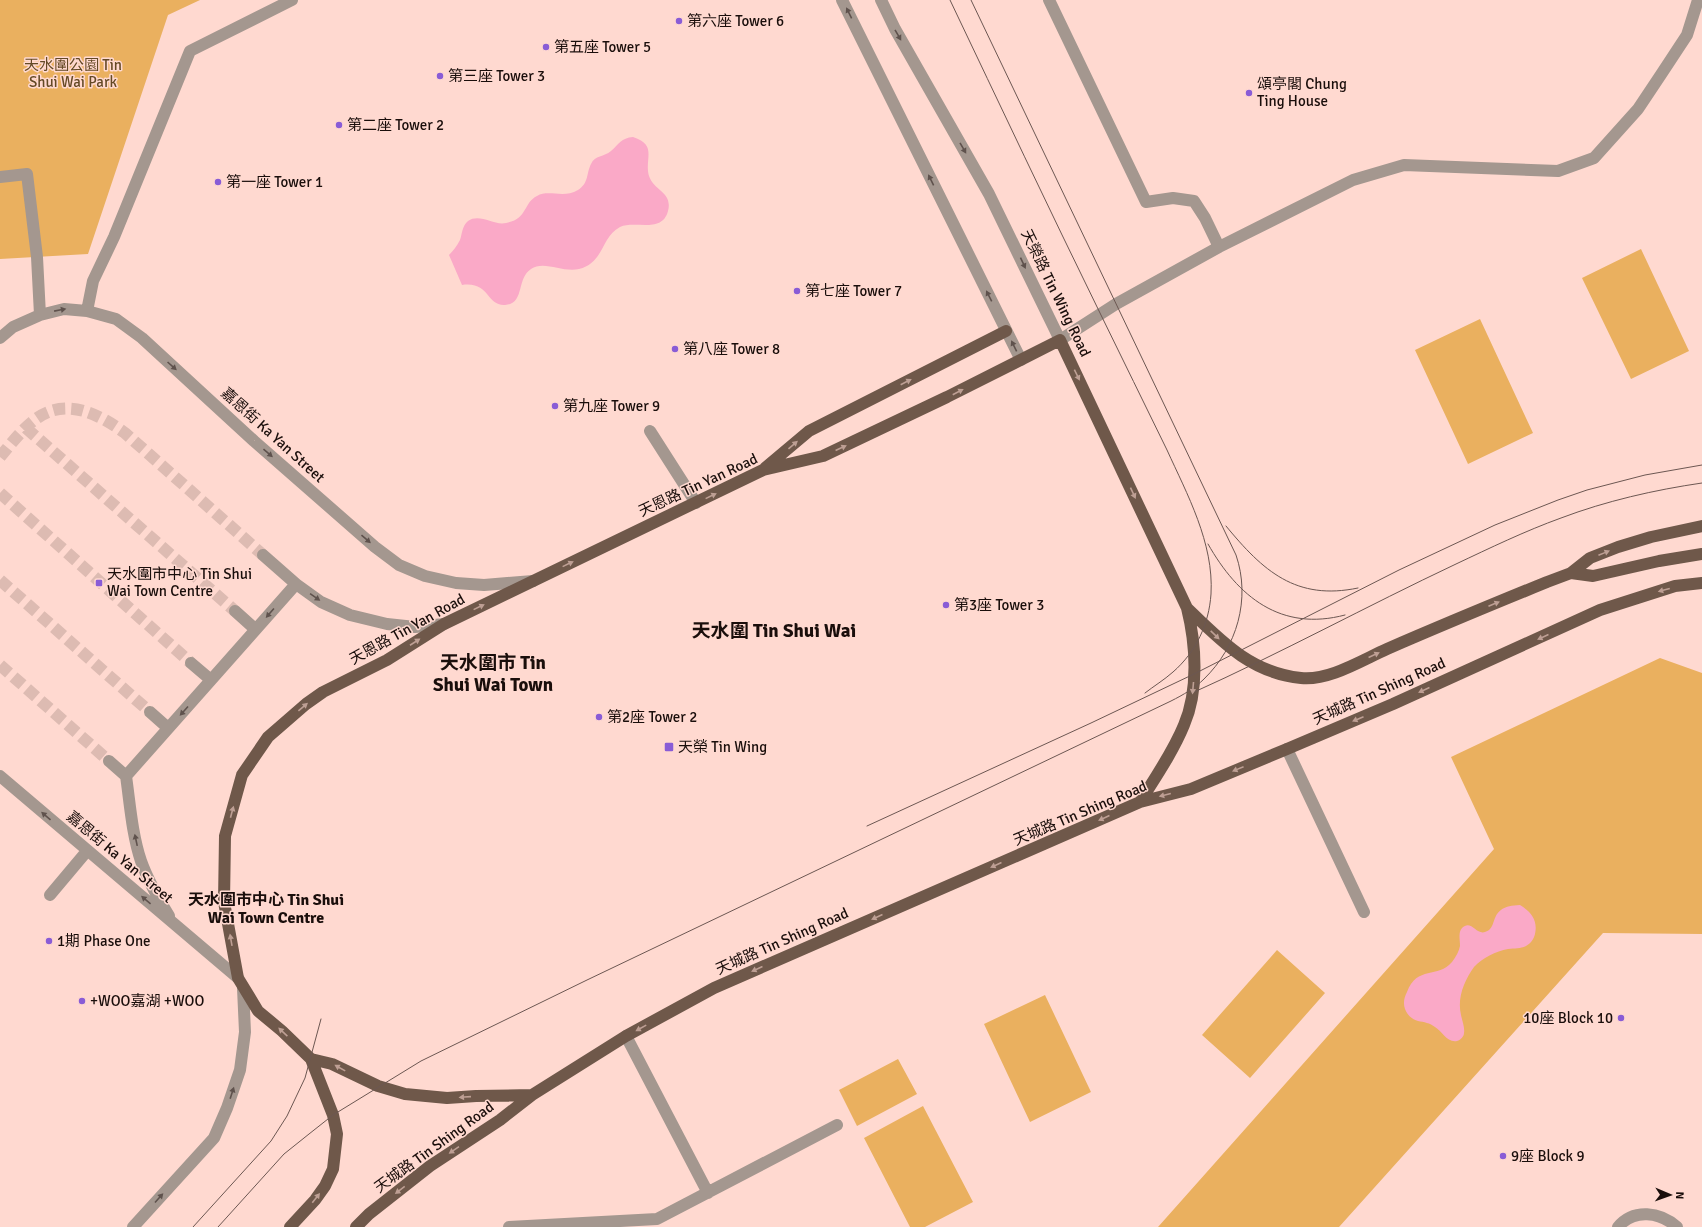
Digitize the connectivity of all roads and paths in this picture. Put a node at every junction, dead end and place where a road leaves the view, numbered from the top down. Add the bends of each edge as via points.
1 (292, 0) edge
2 (842, 0) edge
3 (881, 0) edge
4 (1049, 0) edge
5 (1698, 0) edge
6 (0, 177) edge
7 (1219, 247) junction
8 (87, 311) junction
9 (40, 315) junction
10 (1006, 331) junction
11 (0, 338) edge
12 (1060, 340) junction
13 (1021, 360) junction
14 (650, 431) dead end
15 (763, 470) junction
16 (696, 503) junction
17 (1702, 526) edge
18 (1702, 554) edge
19 (262, 555) tunnel mouth
20 (1571, 573) junction
21 (533, 581) junction
22 (1702, 583) edge
23 (296, 584) junction
24 (1187, 608) junction
25 (235, 611) tunnel mouth
26 (444, 624) junction
27 (256, 629) junction
28 (192, 663) tunnel mouth
29 (211, 680) junction
30 (150, 712) tunnel mouth
31 (168, 728) junction
32 (1288, 749) junction
33 (109, 761) tunnel mouth
34 (0, 776) edge
35 (126, 776) junction
36 (1140, 802) junction
37 (87, 851) junction
38 (50, 895) dead end
39 (1364, 912) dead end
40 (175, 925) junction
41 (241, 983) junction
42 (626, 1036) junction
43 (311, 1059) junction
44 (532, 1096) junction
45 (837, 1125) dead end
46 (708, 1193) junction
47 (133, 1227) edge
48 (290, 1227) edge
49 (356, 1227) edge
50 (509, 1227) edge
51 (1618, 1227) edge
52 (1677, 1227) edge

1 - 8 street via 190,52 114,238 93,281
10 -> 2 street
3 -> 12 street, 天榮路 Tin Wing Road via 989,194
4 - 7 street via 1146,202 1173,198 1194,201
5 - 7 street via 1687,35 1670,61 1638,109 1594,158 1558,171 1404,165 1353,180
6 - 9 street via 27,174 37,257
7 - 12 street via 1116,304
9 -> 8 street, 嘉恩街 Ka Yan Street via 64,309
8 -> 21 street, 嘉恩街 Ka Yan Street via 116,320 142,338 254,441 399,565 425,576 456,584 484,585
9 - 11 street, 嘉恩街 Ka Yan Street via 13,327
13 -> 10 street
15 -> 10 main road via 809,431
12 - 13 main road, 天恩路 Tin Yan Road
12 -> 24 main road, 天榮路 Tin Wing Road
15 -> 13 main road, 天恩路 Tin Yan Road via 823,456
14 - 16 street
16 -> 15 main road, 天恩路 Tin Yan Road
21 -> 16 main road, 天恩路 Tin Yan Road
20 -> 17 main road via 1590,558 1618,547
18 - 20 main road via 1592,576
19 - 23 street
24 -> 20 main road, 天榮路 Tin Wing Road via 1228,647 1255,664 1283,675 1303,678 1339,671
26 -> 21 main road, 天恩路 Tin Yan Road
22 -> 32 main road, 天城路 Tin Shing Road via 1675,586 1600,610
23 -> 26 street via 321,602 350,615 387,624 415,627
23 -> 27 street
24 -> 36 main road, 天榮路 Tin Wing Road via 1194,646 1193,693 1185,724
25 - 27 street
41 -> 26 main road, 天恩路 Tin Yan Road via 224,902 226,836 242,775 268,737 306,704 323,692 387,660
27 - 29 street
28 - 29 street
29 -> 31 street
30 - 31 street
31 - 35 street
32 -> 36 main road, 天城路 Tin Shing Road via 1190,789
32 - 39 street
33 - 35 street
37 -> 34 street, 嘉恩街 Ka Yan Street
40 -> 35 street via 155,893 141,860
36 -> 42 main road, 天城路 Tin Shing Road via 714,988
37 - 38 street
40 -> 37 street, 嘉恩街 Ka Yan Street
40 - 41 street, 嘉恩街 Ka Yan Street
43 -> 41 main road via 258,1011
47 -> 41 street, 天恩路 Tin Yan Road via 214,1138 240,1070 245,1032
42 - 44 main road, 天城路 Tin Shing Road
42 - 46 street
44 -> 43 main road, 天城路 Tin Shing Road via 446,1098 405,1094 378,1086 332,1064
48 -> 43 main road via 325,1186 333,1169 335,1157 337,1134 333,1115
44 -> 49 main road, 天城路 Tin Shing Road via 430,1166
45 - 46 street
46 - 50 street via 657,1219
51 - 52 street via 1632,1217 1644,1214 1657,1215

